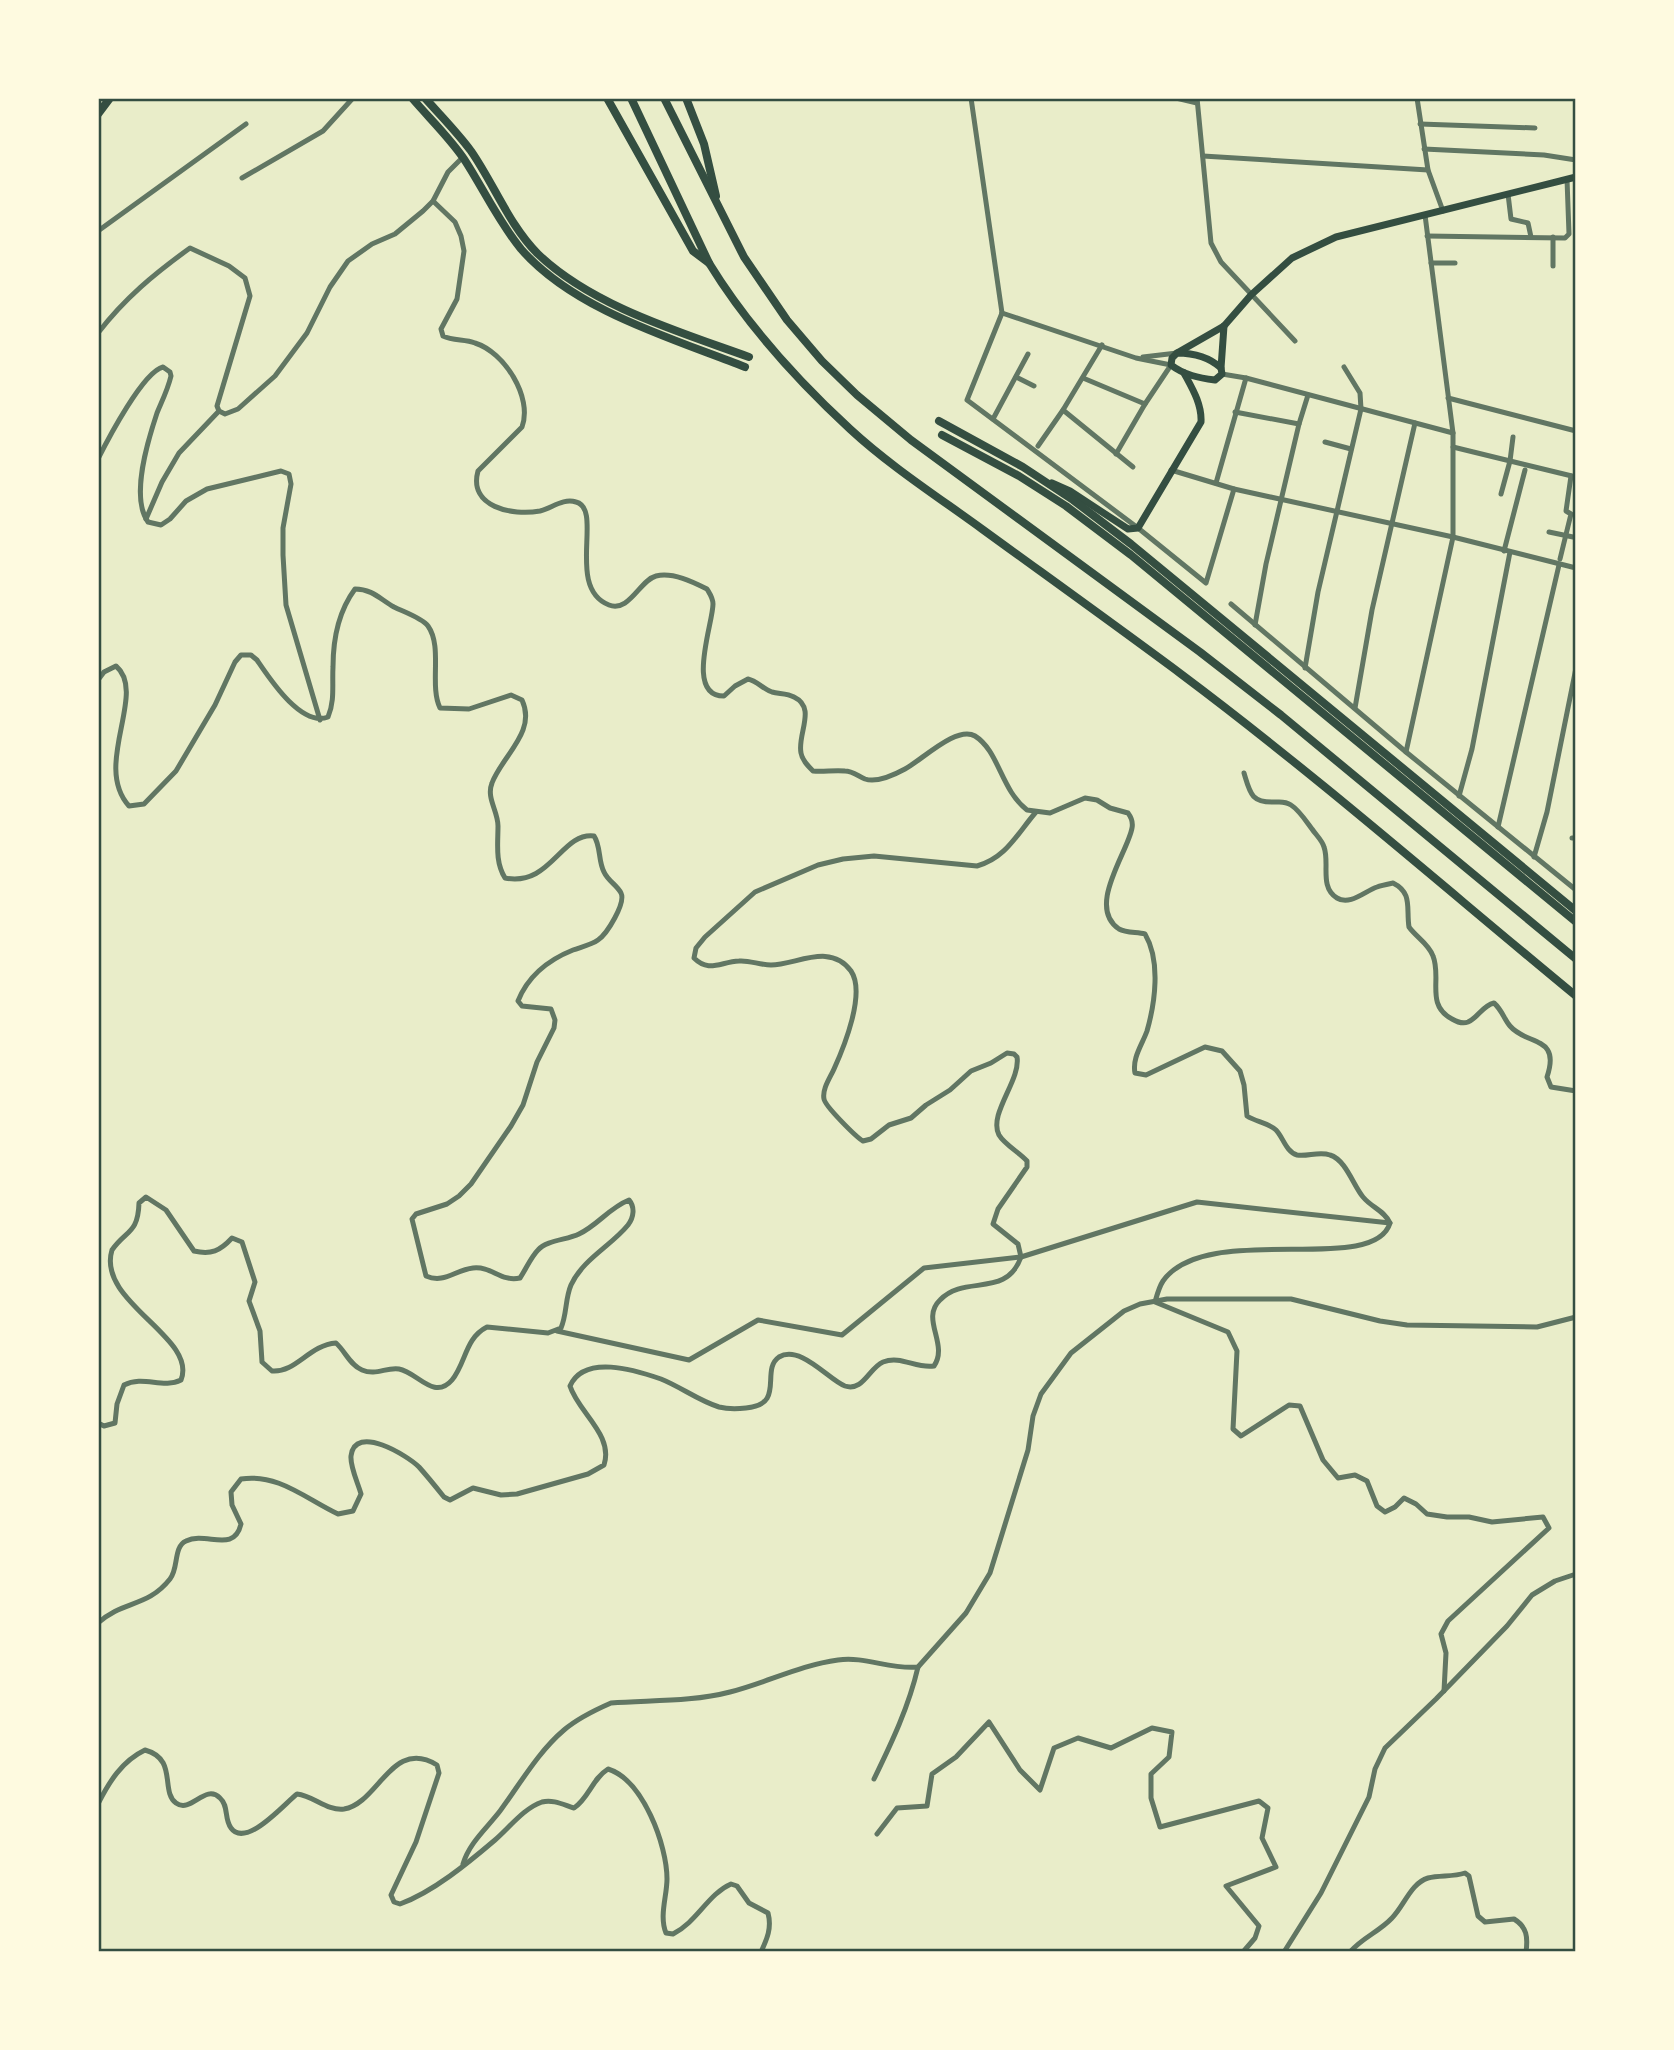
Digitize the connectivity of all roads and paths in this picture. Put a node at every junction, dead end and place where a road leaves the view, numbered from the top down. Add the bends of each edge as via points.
1 (110, 98) edge
2 (353, 98) edge
3 (412, 98) edge
4 (425, 98) edge
5 (607, 98) edge
6 (631, 98) edge
7 (664, 98) edge
8 (686, 98) edge
9 (971, 98) edge
10 (1176, 98) edge
11 (1417, 98) edge
12 (1197, 100) edge
13 (98, 114) edge
14 (246, 124) dead end
15 (1420, 124) junction
16 (1535, 128) dead end
17 (1424, 149) junction
18 (1202, 156) junction
19 (463, 157) junction
20 (1576, 160) edge
21 (1428, 170) junction
22 (1576, 177) edge
23 (242, 178) dead end
24 (1567, 179) junction
25 (1508, 194) junction
26 (716, 199) junction
27 (433, 201) junction
28 (1443, 211) junction
29 (1425, 215) junction
30 (98, 232) edge
31 (1427, 236) junction
32 (1531, 237) junction
33 (1553, 237) junction
34 (709, 263) junction
35 (1431, 263) junction
36 (1455, 263) dead end
37 (1553, 266) dead end
38 (1251, 295) junction
39 (1002, 313) junction
40 (1224, 326) junction
41 (98, 333) edge
42 (1294, 341) dead end
43 (1102, 345) junction
44 (1177, 352) junction
45 (1028, 354) dead end
46 (749, 357) dead end
47 (1136, 358) junction
48 (1171, 365) junction
49 (745, 367) dead end
50 (1343, 367) dead end
51 (1222, 371) junction
52 (1184, 373) junction
53 (1016, 377) junction
54 (1083, 378) junction
55 (1246, 378) junction
56 (1034, 386) dead end
57 (1308, 396) junction
58 (1448, 398) junction
59 (1145, 404) junction
60 (1361, 409) junction
61 (1063, 410) junction
62 (219, 411) junction
63 (1235, 412) junction
64 (993, 419) junction
65 (939, 421) dead end
66 (1415, 423) junction
67 (1299, 424) junction
68 (1576, 431) edge
69 (1453, 433) junction
70 (942, 435) dead end
71 (1513, 437) dead end
72 (1325, 442) dead end
73 (1038, 446) dead end
74 (1453, 447) junction
75 (1351, 449) junction
76 (1116, 454) junction
77 (98, 459) edge
78 (1510, 461) junction
79 (1133, 467) dead end
80 (1171, 470) junction
81 (1525, 470) dead end
82 (1038, 477) junction
83 (1574, 477) edge
84 (1216, 483) junction
85 (1234, 489) junction
86 (1501, 494) dead end
87 (1281, 500) junction
88 (1337, 512) junction
89 (146, 519) junction
90 (1392, 524) junction
91 (1138, 528) junction
92 (1549, 533) dead end
93 (1569, 536) junction
94 (1453, 537) junction
95 (1507, 552) junction
96 (1560, 562) junction
97 (1576, 568) edge
98 (1231, 604) dead end
99 (1255, 625) junction
100 (1305, 668) junction
101 (1576, 668) edge
102 (98, 680) edge
103 (1356, 708) junction
104 (320, 720) junction
105 (1406, 752) junction
106 (1244, 773) dead end
107 (1459, 796) junction
108 (1036, 812) junction
109 (1498, 827) junction
110 (1534, 857) junction
111 (1576, 890) edge
112 (1576, 911) edge
113 (1576, 922) edge
114 (1576, 959) edge
115 (1576, 996) edge
116 (1576, 1091) edge
117 (1390, 1223) junction
118 (1021, 1257) junction
119 (1154, 1301) junction
120 (1576, 1317) edge
121 (556, 1331) junction
122 (98, 1423) edge
123 (1576, 1574) edge
124 (98, 1623) edge
125 (918, 1667) junction
126 (1444, 1691) junction
127 (874, 1779) dead end
128 (98, 1804) edge
129 (877, 1834) dead end
130 (463, 1864) junction
131 (761, 1952) edge
132 (1243, 1952) edge
133 (1284, 1952) edge
134 (1350, 1952) edge
135 (1526, 1952) edge

1 - 13 main road
2 - 23 street via 323,131
3 - 19 main road
4 - 46 main road via 470,151 525,238 559,271 613,303
5 - 34 main road via 679,229 693,251
6 - 34 main road
7 - 26 main road
8 - 26 main road via 704,144
9 - 39 street
10 - 12 street
11 - 15 street
12 - 18 street
14 - 30 street
15 - 16 street
15 - 17 street
17 - 20 street
17 - 21 street
18 - 21 street
18 - 38 street via 1211,243 1221,262
19 - 27 street via 447,173
19 - 49 main road via 514,239 557,281 618,316
21 - 28 street
22 - 24 main road
24 - 25 main road
24 - 33 street via 1569,234
25 - 28 main road
25 - 32 street via 1510,216 1528,223
26 - 114 main road via 744,257 786,320 858,395 911,440 1281,715
27 - 62 street via 409,224 348,261 307,333 275,376 237,409 225,414
27 - 108 street via 455,222 464,251 457,299 441,329 443,336 474,342 497,355 513,374 521,398 522,427 478,471 483,500 511,511 540,511 563,502 582,505 587,520 587,579 596,596 608,605 629,600 643,584 663,575 707,589 713,603 703,664 708,686 714,694 724,696 748,679 801,702 806,712 801,755 813,771 881,778 968,733 988,748 1019,804
28 - 29 main road
29 - 31 street
29 - 38 main road via 1336,237 1292,258
31 - 32 street
31 - 35 street
32 - 33 street
33 - 37 street
34 - 115 main road via 766,341 851,431 1213,699
35 - 36 street
35 - 58 street
38 - 40 main road
38 - 42 street
39 - 43 street
39 - 64 street via 967,400
40 - 44 main road
40 - 51 main road
41 - 62 street via 153,274 190,247 229,266 245,278 250,296
43 - 47 street
43 - 54 street
44 - 47 street
44 - 48 main road
44 - 51 main road via 1214,362
45 - 53 street
47 - 48 street
48 - 52 main road
48 - 59 street
50 - 60 street via 1360,393
51 - 52 main road via 1215,380
51 - 55 street
52 - 80 main road via 1199,403 1201,422
53 - 56 street
53 - 64 street
54 - 59 street
54 - 61 street
55 - 57 street
55 - 63 street
57 - 60 street
57 - 67 street
58 - 68 street
58 - 69 street
59 - 76 street
60 - 66 street
60 - 75 street
61 - 73 street
61 - 76 street
62 - 89 street via 179,453
63 - 67 street
63 - 84 street
64 - 91 street
65 - 82 main road
66 - 69 street
66 - 90 street
67 - 87 street
69 - 74 street
70 - 113 main road via 1019,476 1131,555
71 - 78 street
72 - 75 street
74 - 78 street
74 - 94 street
75 - 88 street
76 - 79 street
77 - 89 street via 116,424 155,371 167,369 171,376 142,473 140,501
78 - 83 street
78 - 86 street
80 - 84 street
80 - 91 main road
81 - 95 street
82 - 91 main road via 1070,491 1128,529
82 - 112 main road via 1131,544
83 - 93 street via 1566,511 1570,514
84 - 85 street
85 - 87 street
85 - 91 street via 1206,583
87 - 88 street
87 - 99 street
88 - 90 street
88 - 100 street
89 - 104 street via 161,525 186,501 215,485 281,471 289,474 283,555 286,606
90 - 94 street
90 - 103 street
92 - 93 street
93 - 96 street
94 - 95 street
94 - 105 street
95 - 96 street
95 - 107 street via 1472,749
96 - 97 street
96 - 109 street
98 - 99 street
99 - 100 street
100 - 103 street
101 - 110 street
102 - 104 street via 116,666 125,676 116,763 119,791 129,806 144,804 176,771 241,655 257,660 288,701
103 - 105 street
104 - 121 street via 328,717 332,707 340,614 355,589 366,589 428,625 440,708 469,709 511,695 522,700 526,710 523,732 490,787 498,826 498,864 505,878 533,876 577,838 594,836 603,871 623,897 600,939 555,959 534,974 522,991 518,1001 522,1006 551,1009 555,1020 523,1105 460,1196 412,1219 426,1276 447,1278 481,1268 511,1280 520,1278 545,1244 577,1235 629,1200 633,1211 628,1225 580,1271 571,1285 561,1328
105 - 107 street
106 - 116 street via 1250,794 1293,806 1320,839 1326,855 1326,880 1337,898 1345,901 1393,883 1403,889 1410,906 1409,927 1433,954 1440,1010 1459,1023 1468,1022 1485,1005 1494,1003 1510,1026 1541,1042 1549,1053 1551,1087
107 - 109 street
108 - 117 street via 1060,810 1085,798 1124,810 1132,820 1110,884 1107,909 1120,930 1145,934 1151,943 1152,1008 1133,1063 1135,1073 1146,1075 1205,1047 1222,1051 1240,1071 1247,1116 1274,1129 1297,1155 1331,1155 1339,1160 1365,1200 1387,1215
108 - 118 street via 1003,853 989,863 976,866 874,856 843,859 794,873 755,892 705,937 694,958 701,965 739,961 773,965 811,956 836,960 850,970 855,993 849,1036 823,1097 828,1109 863,1141 911,1118 971,1071 1014,1054 1018,1063 998,1119 998,1132 1027,1161 1027,1167 993,1224 1018,1244
109 - 110 street
110 - 111 street
117 - 118 street via 1196,1202
117 - 119 street via 1378,1238 1340,1250 1254,1249 1201,1257 1183,1264 1163,1281
118 - 121 street via 924,1268 842,1335 758,1320 689,1360
118 - 124 street via 1012,1273 998,1283 957,1288 938,1301 932,1309 940,1355 934,1366 890,1359 853,1387 844,1386 802,1358 786,1355 772,1366 771,1389 763,1403 737,1409 719,1407 661,1379 610,1367 587,1369 574,1377 572,1395 593,1423 607,1456 604,1465 577,1477 517,1494 472,1488 450,1500 404,1455 369,1441 353,1450 351,1459 361,1494 353,1511 345,1514 280,1482 241,1479 231,1492 241,1524 235,1537 184,1542 173,1575 153,1595 109,1613
119 - 120 street via 1291,1299 1380,1321 1434,1327 1537,1327
119 - 125 street via 1124,1311 1083,1341 1041,1394 990,1573 966,1613
119 - 126 street via 1228,1332 1237,1351 1233,1429 1241,1436 1289,1405 1300,1406 1323,1460 1338,1478 1355,1475 1367,1481 1377,1506 1385,1512 1404,1498 1427,1514 1447,1517 1492,1522 1543,1517 1549,1528 1448,1621 1440,1634 1447,1653
121 - 122 street via 486,1327 473,1338 452,1381 441,1388 399,1369 360,1370 336,1343 313,1350 288,1369 272,1371 262,1362 260,1331 249,1301 255,1282 242,1242 232,1238 217,1251 194,1251 166,1210 146,1197 139,1203 131,1231 112,1250 111,1266 130,1303 174,1347 183,1375 170,1384 144,1379 124,1385 115,1423
123 - 126 street via 1532,1595
125 - 127 street
125 - 130 street via 902,1669 841,1659 729,1692 611,1703 563,1730 467,1851
126 - 133 street via 1385,1748 1369,1797 1321,1893
128 - 130 street via 121,1768 145,1750 159,1757 165,1767 173,1801 188,1805 204,1795 219,1797 231,1829 245,1833 265,1823 297,1794 346,1809 401,1762 429,1760 439,1773 416,1842 391,1895 394,1902 420,1896
129 - 132 street via 897,1808 927,1806 932,1774 989,1722 1020,1770 1040,1790 1054,1748 1078,1738 1111,1748 1152,1728 1172,1732 1169,1757 1151,1774 1151,1798 1160,1827 1259,1801 1268,1808 1262,1838 1276,1867 1226,1886 1259,1926
130 - 131 street via 529,1809 543,1801 574,1808 586,1798 599,1774 608,1769 619,1772 659,1835 667,1880 666,1933 682,1930 721,1888 731,1884 749,1903 768,1913 770,1922
134 - 135 street via 1392,1918 1426,1878 1465,1873 1478,1916 1485,1922 1514,1919 1522,1924

